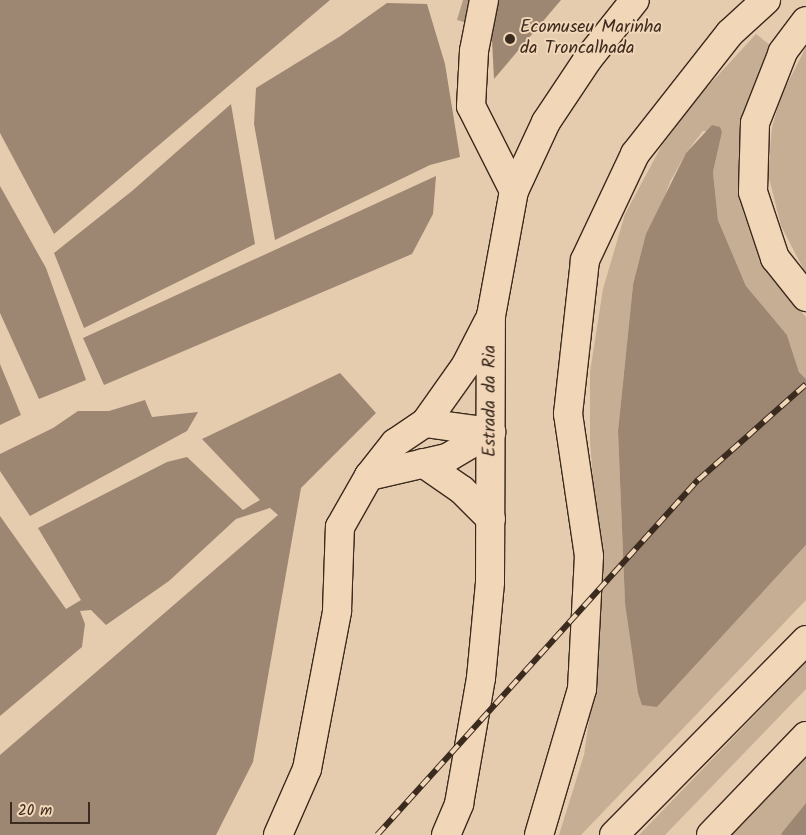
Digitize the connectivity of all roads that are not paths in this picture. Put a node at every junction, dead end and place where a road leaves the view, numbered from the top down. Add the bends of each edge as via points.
1 (484, 0) edge
2 (635, 0) edge
3 (766, 0) edge
4 (806, 21) edge
5 (514, 191) junction
6 (806, 297) edge
7 (491, 316) junction
8 (425, 423) junction
9 (491, 432) junction
10 (423, 463) junction
11 (369, 476) junction
12 (491, 519) junction
13 (806, 640) edge
14 (806, 736) edge
15 (278, 835) edge
16 (446, 835) edge
17 (539, 835) edge
18 (614, 835) edge
19 (711, 835) edge

1 - 5 main road via 474,51 471,106
2 - 5 main road, Estrada da Ria via 588,59 546,122
3 - 17 main road via 730,33 636,154 585,260 568,414 588,556 582,689
4 - 6 main road via 783,52 755,123 753,192 775,258
5 - 7 main road, Estrada da Ria
7 - 8 main road via 466,365
7 - 9 main road, Estrada da Ria
8 - 9 main road
8 - 11 main road via 395,443
9 - 10 main road via 447,458
9 - 12 main road, Estrada da Ria
10 - 11 main road
10 - 12 main road via 462,490
11 - 15 main road via 340,527 337,610 307,769
12 - 16 main road, Estrada da Ria via 490,582 481,678 459,804
13 - 18 main road
14 - 19 main road

